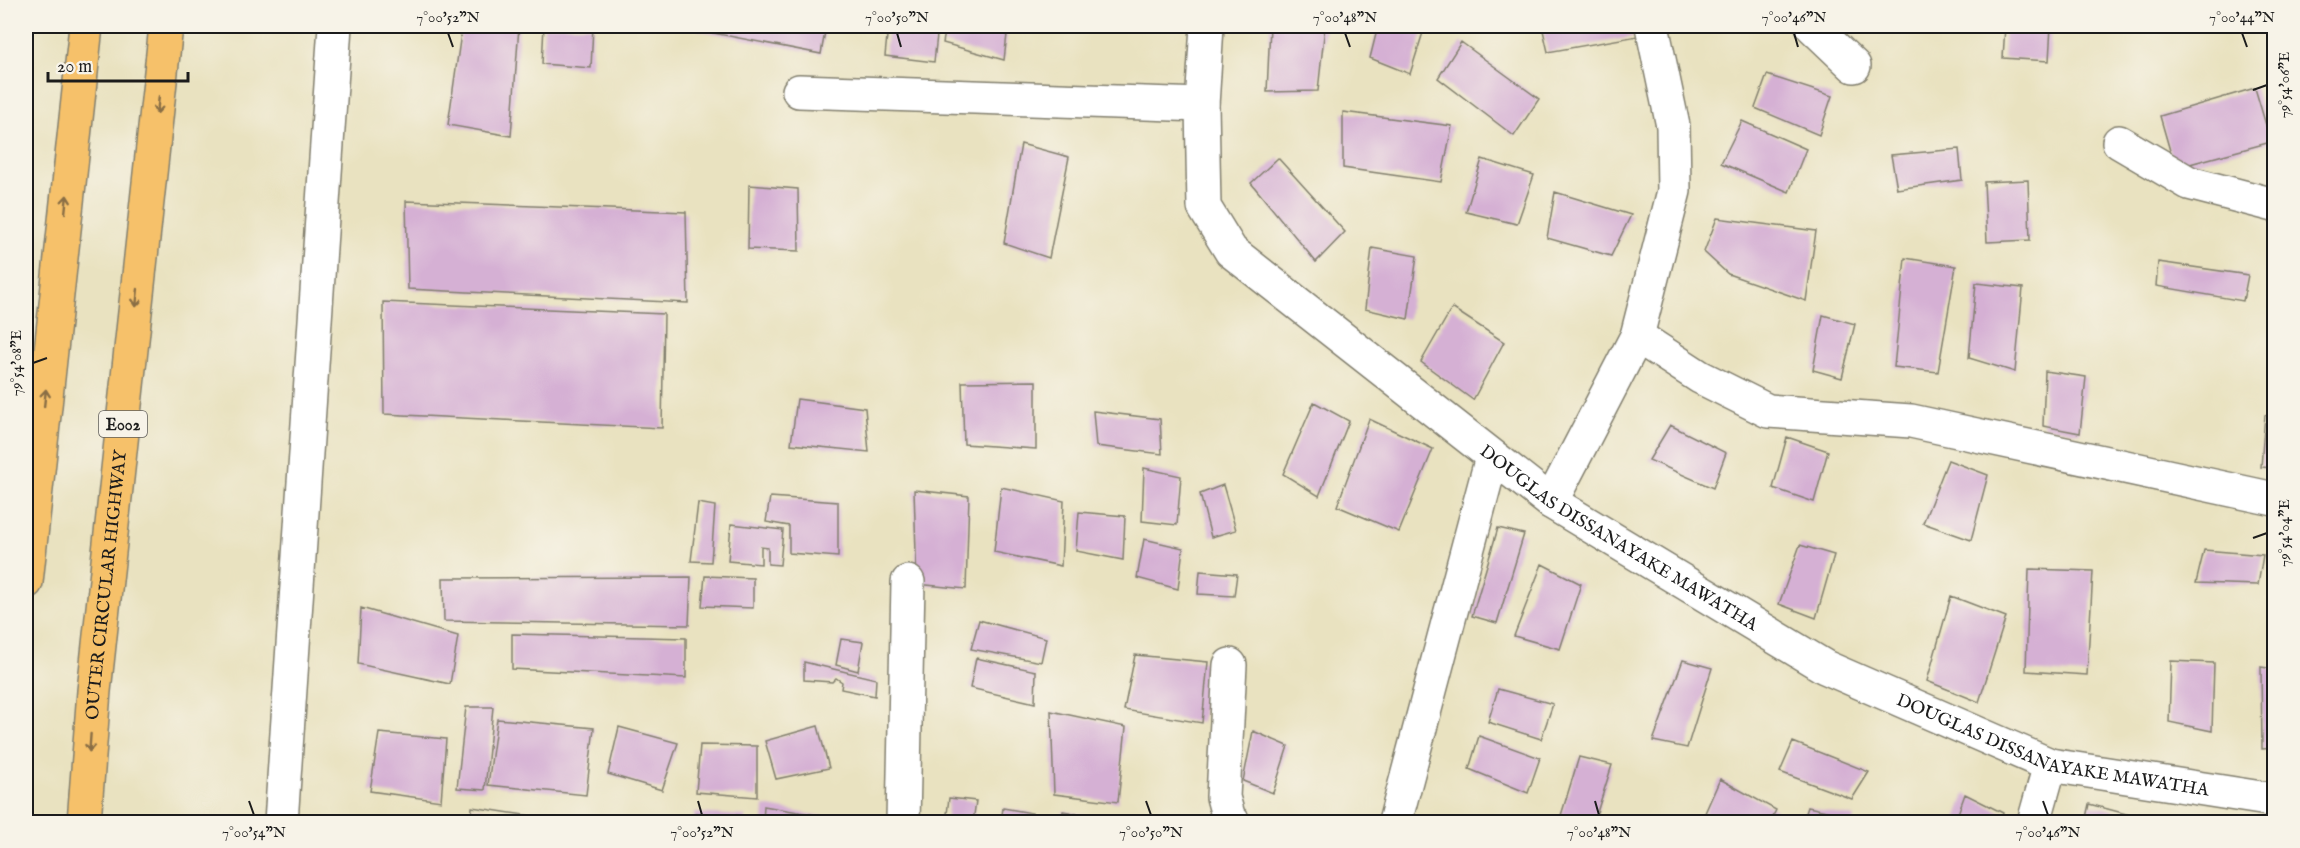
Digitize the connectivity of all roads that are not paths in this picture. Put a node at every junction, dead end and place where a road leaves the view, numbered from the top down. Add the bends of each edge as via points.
1 (86, 26) edge
2 (166, 26) edge
3 (335, 26) edge
4 (1207, 26) edge
5 (1653, 26) edge
6 (1812, 26) edge
7 (1854, 66) dead end
8 (799, 92) dead end
9 (1202, 105) junction
10 (2119, 142) dead end
11 (2274, 205) edge
12 (1637, 336) junction
13 (1492, 458) junction
14 (2274, 499) edge
15 (1551, 502) junction
16 (26, 582) edge
17 (908, 582) dead end
18 (1230, 665) dead end
19 (2050, 765) junction
20 (2274, 800) edge
21 (84, 822) edge
22 (281, 822) edge
23 (903, 822) edge
24 (1233, 822) edge
25 (1395, 822) edge
26 (2034, 822) edge

16 -> 1 highway
2 -> 21 highway, OUTER CIRCULAR HIGHWAY / E002 via 94,691
3 - 22 street
4 - 9 street, DOUGLAS DISSANAYAKE MAWATHA
5 - 12 street via 1673,126 1674,191
6 - 7 street
8 - 9 street
9 - 13 street, DOUGLAS DISSANAYAKE MAWATHA via 1204,207 1231,251
10 - 11 street via 2189,183
12 - 14 street via 1700,377 1768,411 1911,421
12 - 15 street
13 - 15 street, DOUGLAS DISSANAYAKE MAWATHA
13 - 25 street
15 - 19 street, DOUGLAS DISSANAYAKE MAWATHA via 1825,667
17 - 23 street
18 - 24 street via 1223,797
19 - 20 street, DOUGLAS DISSANAYAKE MAWATHA
19 - 26 street

